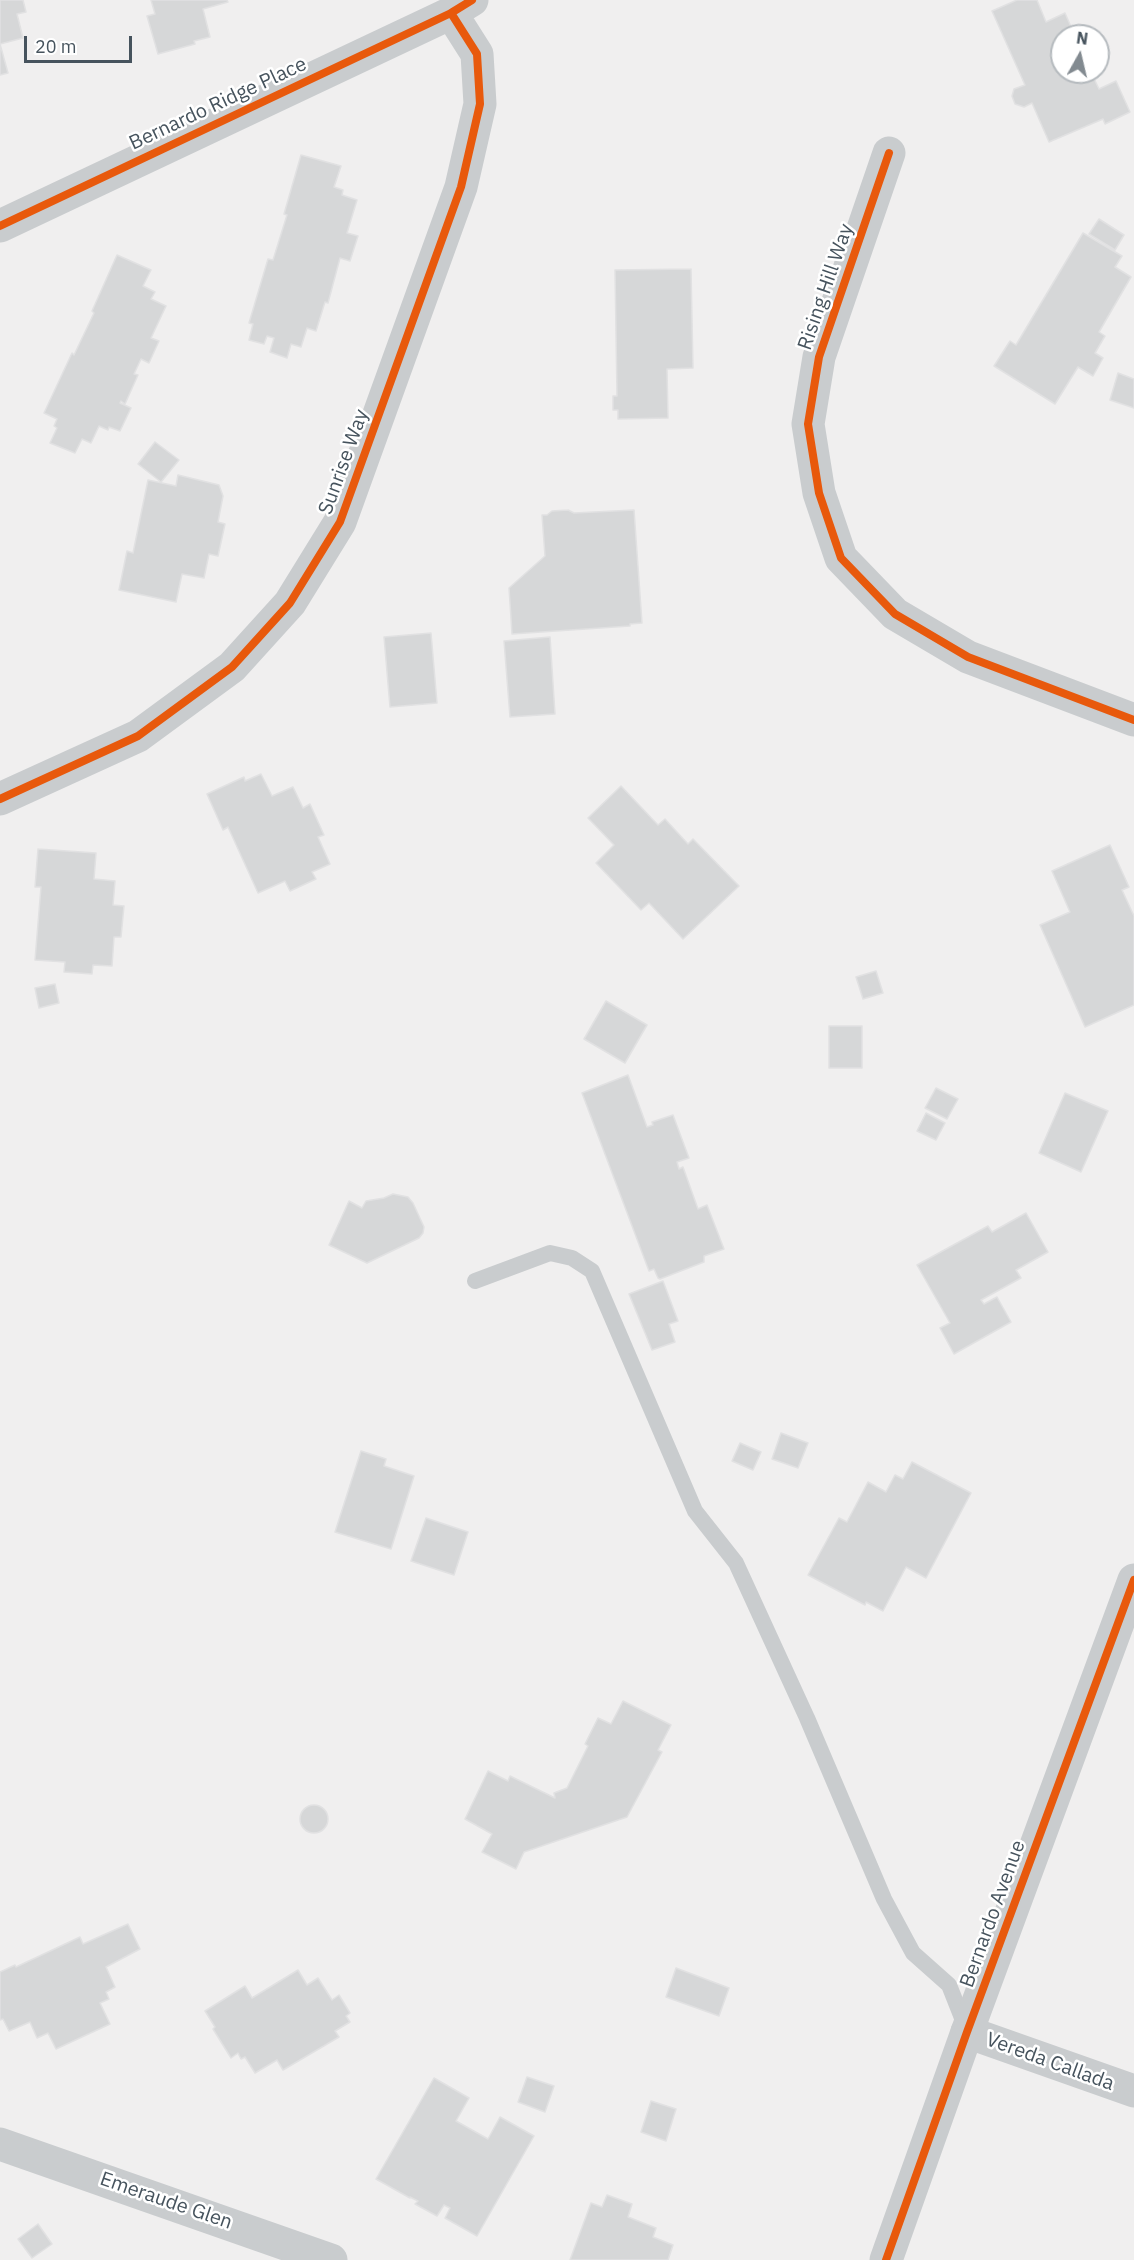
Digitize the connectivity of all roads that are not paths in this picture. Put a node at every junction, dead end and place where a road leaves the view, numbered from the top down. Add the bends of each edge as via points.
1 (461, 6) edge
2 (889, 153) dead end
3 (0, 226) edge
4 (1134, 720) edge
5 (0, 799) edge
6 (475, 1281) dead end
7 (1134, 1581) edge
8 (967, 2032) junction
9 (1134, 2091) edge
10 (0, 2144) edge
11 (323, 2258) edge
12 (886, 2260) edge

1 - 3 street, Bernardo Ridge Place
1 - 5 street, Sunrise Way via 477,54 480,104 461,187 340,522 290,603 232,667 138,736
2 - 4 street, Rising Hill Way via 819,357 808,424 819,493 841,558 895,614 968,657
6 - 8 lane via 550,1253 572,1258 592,1271 695,1511 736,1563 884,1899 913,1953 949,1985
7 - 8 street, Bernardo Avenue
8 - 9 street, Vereda Callada
8 - 12 street, Bernardo Avenue
10 - 11 street, Emeraude Glen

